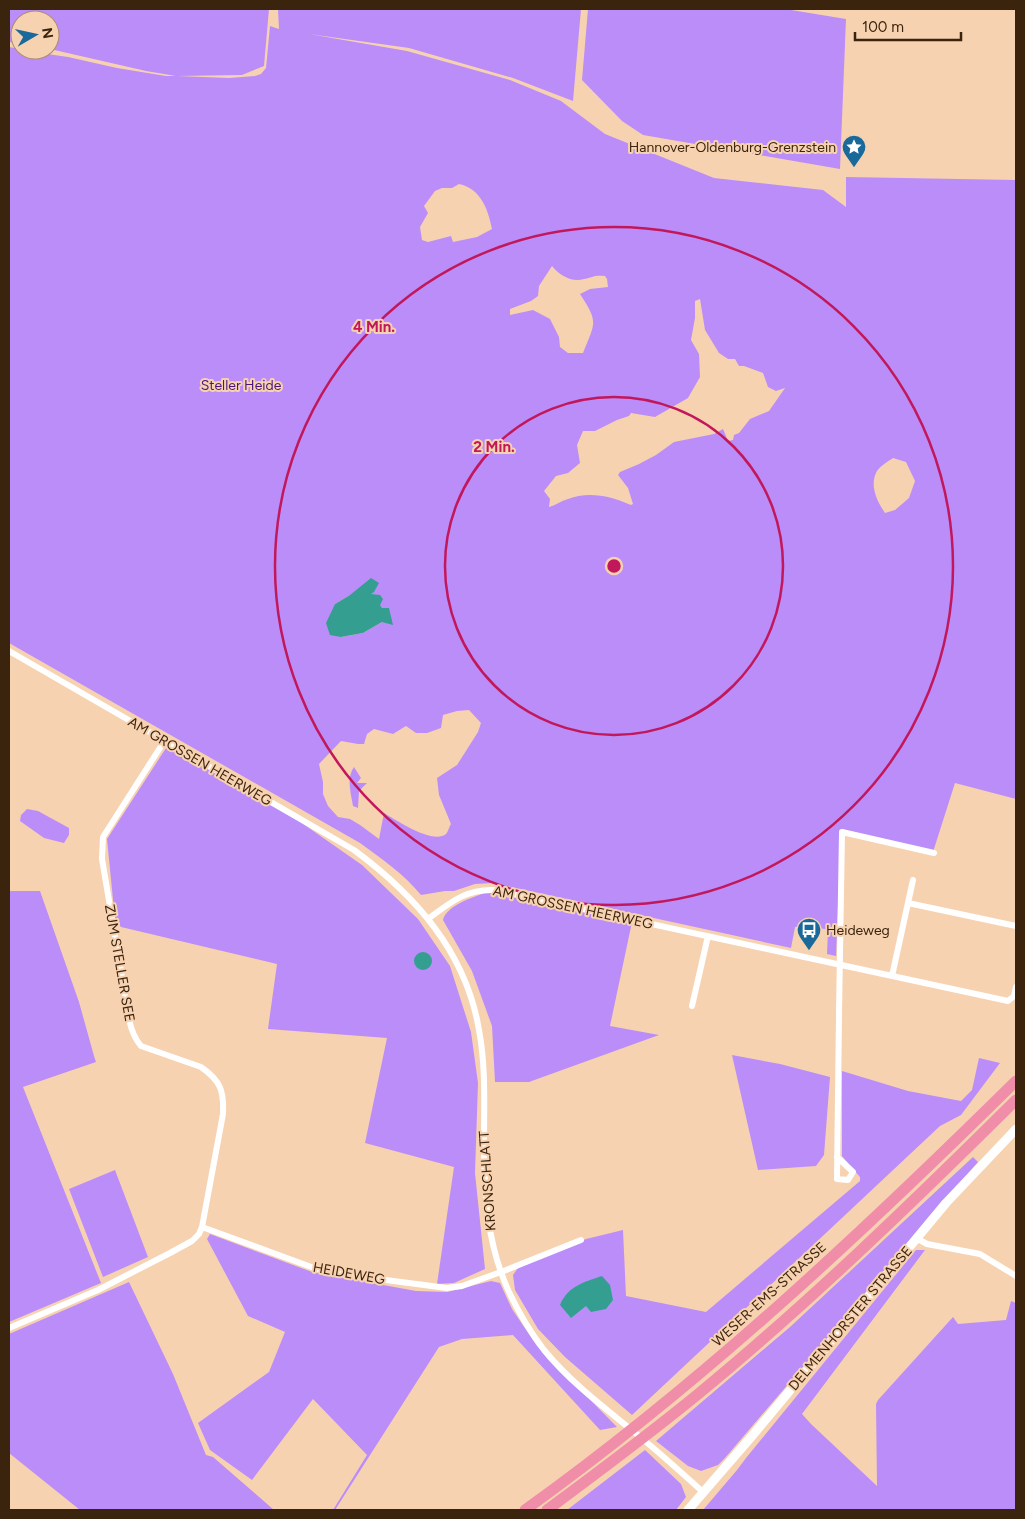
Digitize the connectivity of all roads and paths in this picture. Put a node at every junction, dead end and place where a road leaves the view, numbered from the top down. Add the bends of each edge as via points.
1 (9, 651) edge
2 (165, 740) junction
3 (934, 853) dead end
4 (913, 880) dead end
5 (908, 903) junction
6 (428, 919) junction
7 (1016, 926) edge
8 (708, 936) junction
9 (839, 964) junction
10 (892, 976) junction
11 (1016, 987) edge
12 (1015, 997) edge
13 (692, 1006) dead end
14 (1016, 1081) edge
15 (1016, 1100) edge
16 (1016, 1129) edge
17 (837, 1157) dead end
18 (202, 1227) junction
19 (916, 1238) junction
20 (581, 1240) dead end
21 (500, 1272) junction
22 (1016, 1276) edge
23 (9, 1328) edge
24 (704, 1492) junction
25 (525, 1510) edge
26 (547, 1510) edge
27 (688, 1510) edge

1 - 2 street, AM GROSSEN HEERWEG
2 - 6 street, AM GROSSEN HEERWEG via 354,850 395,883
2 - 18 street, ZUM STELLER SEE via 103,837 102,859 130,1028 136,1041 141,1046 201,1067 218,1082 224,1099
3 - 9 street via 842,832
4 - 5 street
5 - 7 street
5 - 10 street
6 - 8 street, AM GROSSEN HEERWEG via 468,893 494,890
6 - 21 street, KRONSCHLATT via 456,962 479,1030 483,1058 486,1214
8 - 9 street, AM GROSSEN HEERWEG
8 - 13 street
9 - 10 street, AM GROSSEN HEERWEG
9 - 17 street
10 - 12 street, AM GROSSEN HEERWEG via 1008,1001
11 - 12 street
14 - 25 highway, WESER-EMS-STRASSE via 924,1172 745,1337 673,1397
15 - 26 highway, WESER-EMS-STRASSE via 761,1341 617,1458
16 - 19 street, DELMENHORSTER STRASSE
18 - 21 street, HEIDEWEG via 314,1268 340,1274 447,1288
18 - 23 street via 192,1241 176,1250 98,1290
19 - 22 street via 927,1244 980,1254
19 - 24 street, DELMENHORSTER STRASSE
20 - 21 street, HEIDEWEG
21 - 24 street, KRONSCHLATT via 524,1320 544,1349 569,1376
24 - 27 street, DELMENHORSTER STRASSE

